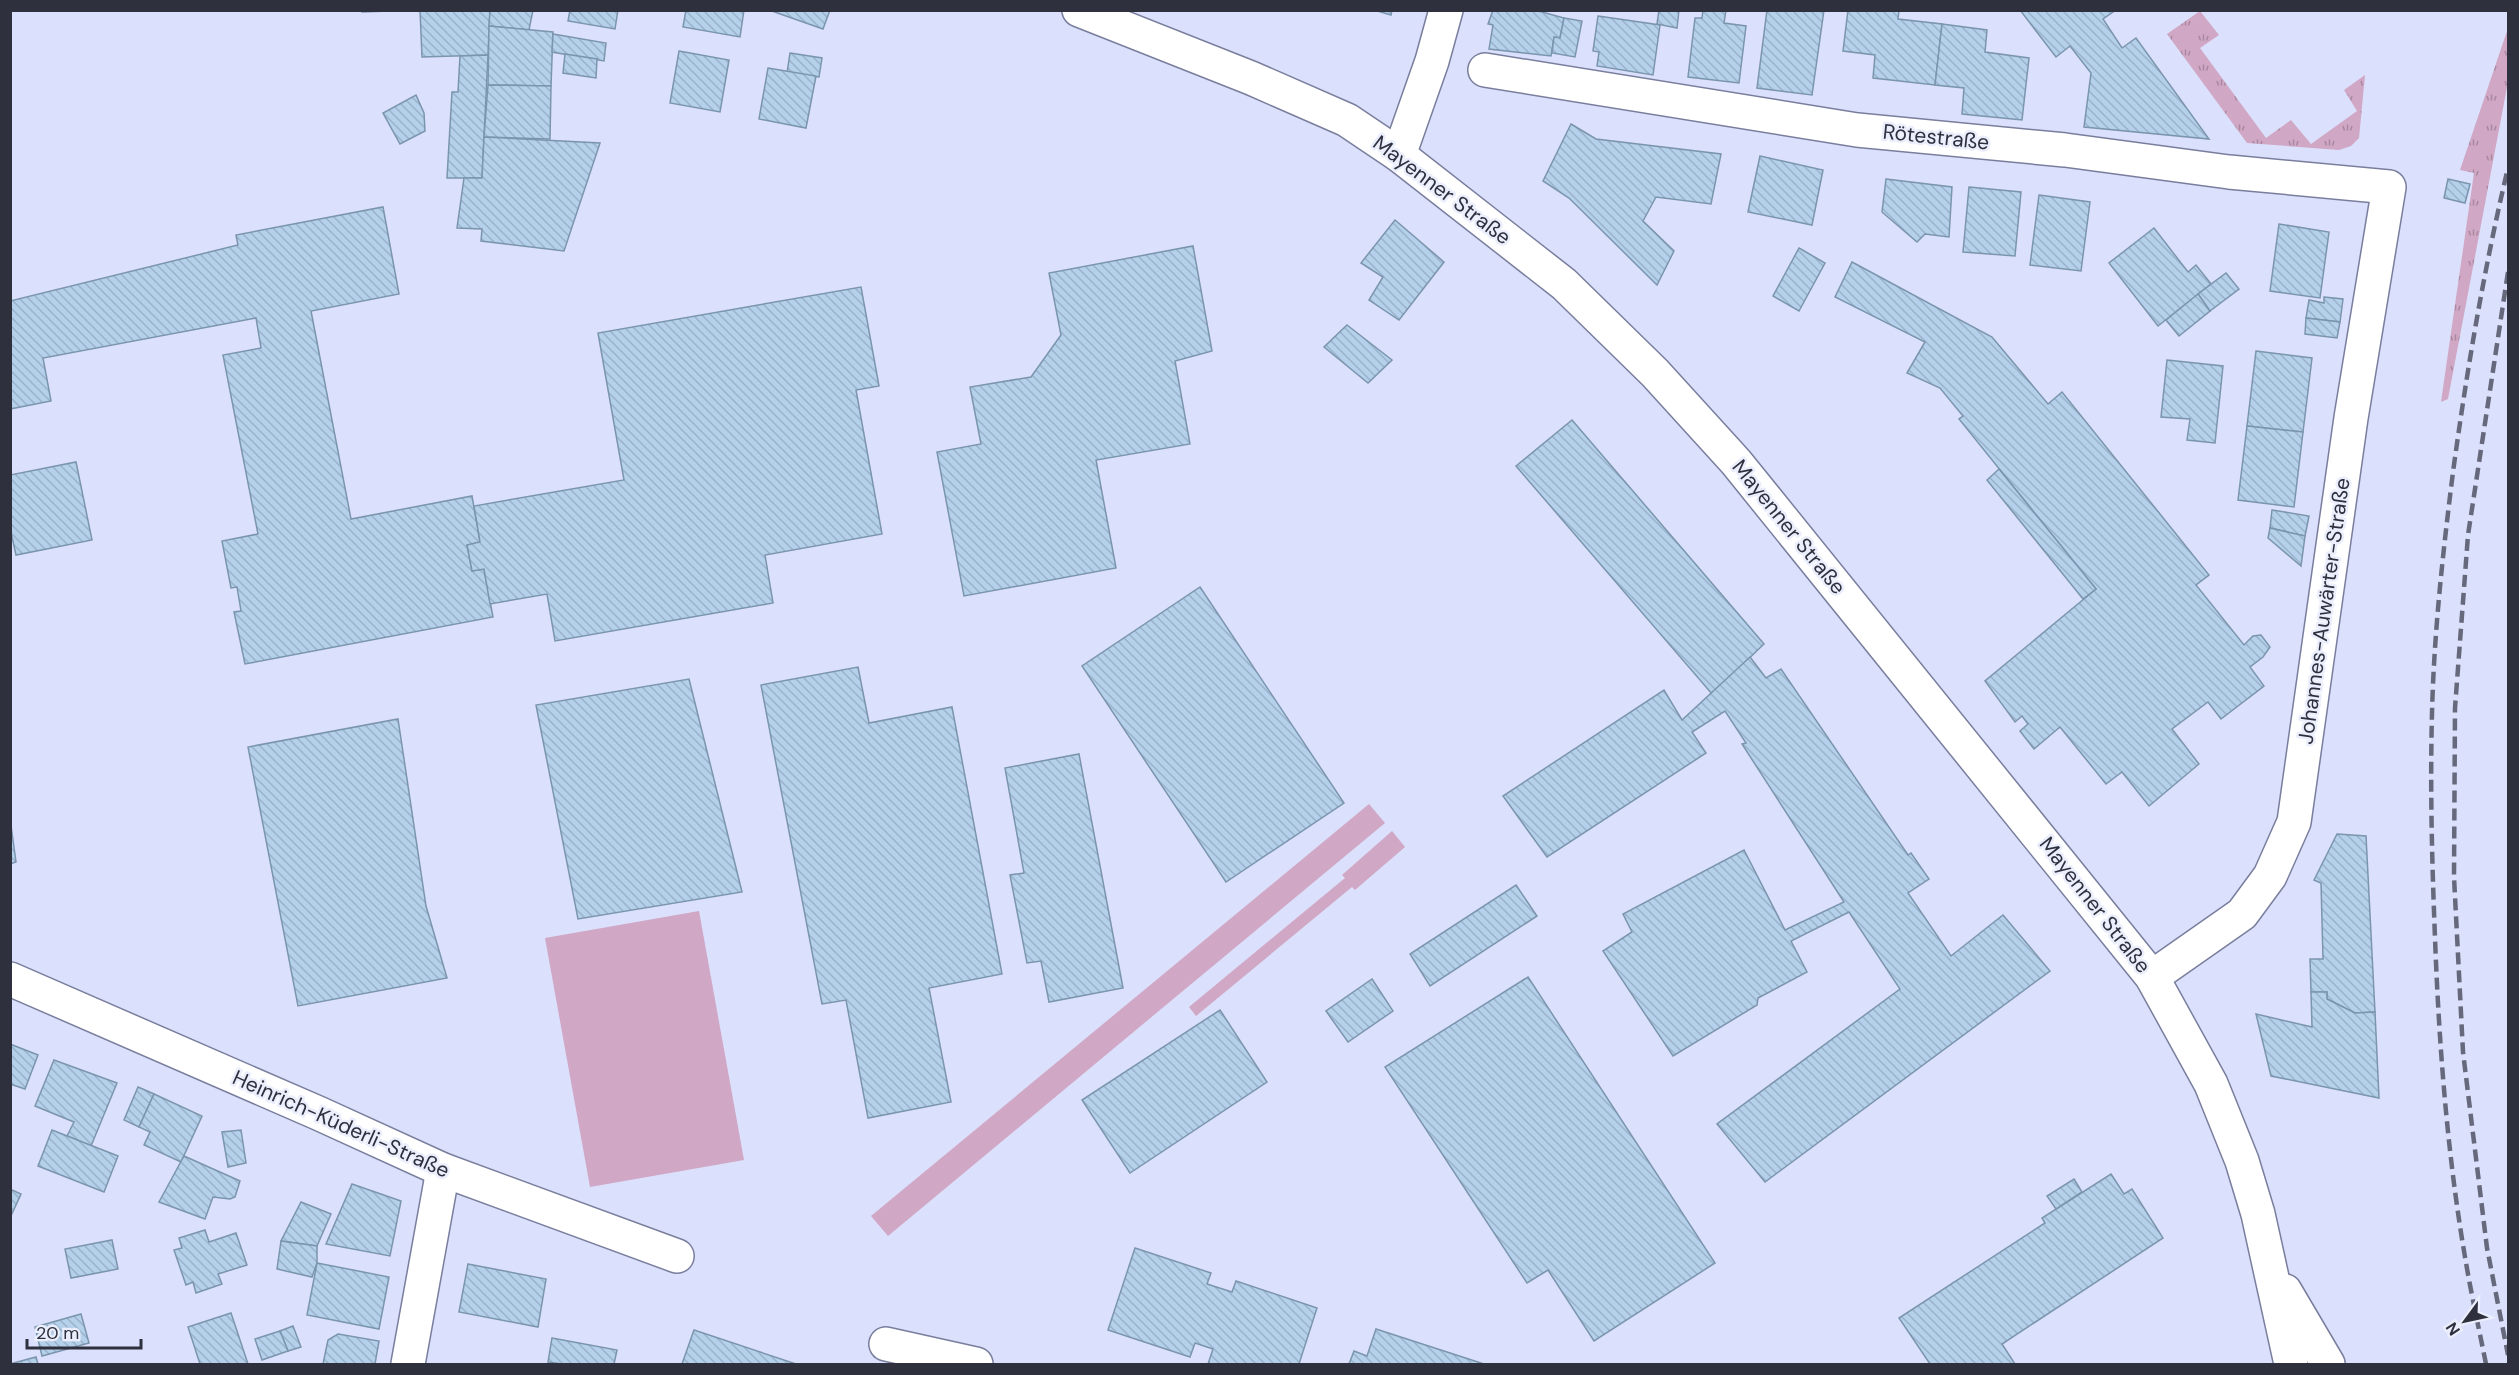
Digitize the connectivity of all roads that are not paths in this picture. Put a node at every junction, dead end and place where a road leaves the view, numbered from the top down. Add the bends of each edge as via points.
1 (1079, 10) edge
2 (1446, 10) edge
3 (1485, 70) dead end
4 (1399, 155) junction
5 (2389, 187) joint
6 (2152, 977) junction
7 (10, 979) edge
8 (443, 1170) junction
9 (677, 1256) dead end
10 (2270, 1267) junction
11 (886, 1344) dead end
12 (408, 1365) edge
13 (976, 1365) edge
14 (2291, 1365) edge
15 (2328, 1365) edge

1 - 4 street, Mayenner Straße via 1347,120
2 - 4 street
3 - 5 street, Rötestraße via 1857,130
4 - 6 street, Mayenner Straße via 1564,284 1655,373 1736,462
5 - 6 street, Johannes-Auwärter-Straße via 2351,418 2294,822 2270,876 2242,914
6 - 10 street, Mayenner Straße via 2211,1084 2242,1161
7 - 8 street, Heinrich-Küderli-Straße
8 - 9 street, Heinrich-Küderli-Straße
8 - 12 street
10 - 14 street, Mayenner Straße
10 - 15 street, Mayenner Straße
11 - 13 street

